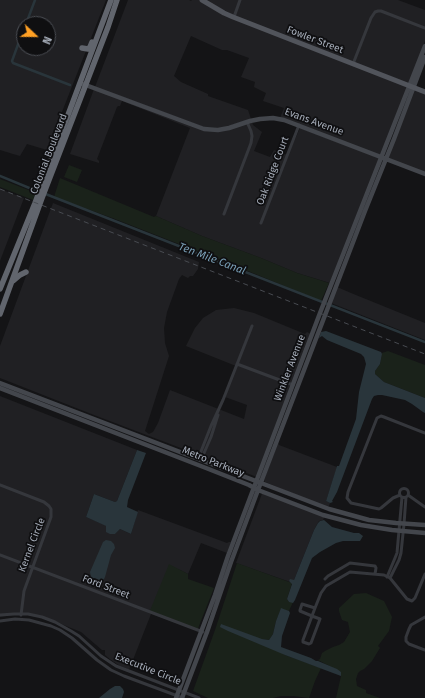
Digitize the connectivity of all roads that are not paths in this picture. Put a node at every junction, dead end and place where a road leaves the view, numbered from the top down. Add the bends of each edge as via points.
1 (111, 0) edge
2 (117, 0) edge
3 (202, 0) edge
4 (240, 0) edge
5 (233, 17) junction
6 (101, 26) junction
7 (425, 28) edge
8 (425, 46) edge
9 (82, 48) dead end
10 (425, 57) edge
11 (353, 64) junction
12 (83, 84) junction
13 (412, 87) junction
14 (425, 92) edge
15 (247, 122) junction
16 (299, 125) junction
17 (58, 148) junction
18 (384, 158) junction
19 (425, 174) edge
20 (43, 188) junction
21 (40, 197) junction
22 (224, 214) dead end
23 (261, 222) dead end
24 (22, 235) junction
25 (10, 264) junction
26 (17, 268) junction
27 (26, 272) dead end
28 (12, 283) junction
29 (0, 288) edge
30 (324, 310) junction
31 (0, 314) edge
32 (252, 326) dead end
33 (308, 346) junction
34 (308, 359) junction
35 (237, 364) junction
36 (0, 383) edge
37 (293, 385) junction
38 (0, 388) edge
39 (290, 406) junction
40 (425, 433) edge
41 (200, 460) junction
42 (258, 483) junction
43 (0, 485) edge
44 (256, 489) junction
45 (404, 496) junction
46 (425, 507) edge
47 (402, 524) junction
48 (425, 525) edge
49 (401, 531) junction
50 (425, 532) edge
51 (0, 555) edge
52 (32, 567) junction
53 (375, 574) junction
54 (425, 574) edge
55 (388, 577) junction
56 (325, 579) dead end
57 (315, 608) junction
58 (21, 614) junction
59 (0, 615) edge
60 (312, 616) junction
61 (425, 617) edge
62 (21, 619) junction
63 (0, 620) edge
64 (204, 633) junction
65 (425, 650) edge
66 (181, 696) edge
67 (199, 698) edge

1 - 6 highway, Colonial Boulevard
2 - 12 highway, Colonial Boulevard
3 - 5 main road, Fowler Street
4 - 5 street
5 - 11 main road, Fowler Street
6 - 9 highway via 89,48
6 - 12 highway, Colonial Boulevard
7 - 11 street via 382,11 375,12
8 - 13 street, Winkler Avenue
10 - 13 street, Winkler Avenue
11 - 13 main road, Fowler Street
12 - 15 street, Evans Avenue via 200,128 222,130
12 - 17 highway, Colonial Boulevard
12 - 17 highway, Colonial Boulevard via 60,136
13 - 14 main road, Fowler Street
13 - 18 street, Winkler Avenue
15 - 16 street, Evans Avenue via 273,118
15 - 22 street via 252,136 251,143
16 - 18 street, Evans Avenue
16 - 23 street, Oak Ridge Court
17 - 20 highway, Colonial Boulevard
17 - 20 highway, Colonial Boulevard via 57,158
18 - 19 street, Evans Avenue
18 - 30 street, Winkler Avenue
20 - 21 highway, Colonial Boulevard
21 - 24 highway, Colonial Boulevard
21 - 26 highway, Colonial Boulevard
24 - 25 highway, Colonial Boulevard
24 - 26 highway via 15,262
25 - 29 highway, Colonial Boulevard
25 - 31 highway via 12,273
26 - 28 highway, Colonial Boulevard
27 - 28 highway
28 - 31 highway, Colonial Boulevard
30 - 33 street, Winkler Avenue
30 - 34 street, Winkler Avenue
32 - 35 street
33 - 34 street
33 - 37 street, Winkler Avenue
34 - 39 street, Winkler Avenue
35 - 37 street
35 - 41 street
36 - 41 street, Metro Parkway
37 - 39 street via 295,390
37 - 42 street, Winkler Avenue
38 - 44 street, Metro Parkway
39 - 42 street, Winkler Avenue
40 - 45 street via 381,416 378,418 347,498 351,503 379,509 393,498
41 - 42 street, Metro Parkway
42 - 44 street, Winkler Avenue
42 - 47 street, Metro Parkway via 321,507 369,520
43 - 52 street, Kernel Circle via 44,502 51,509 51,517
44 - 49 street, Metro Parkway via 334,518
44 - 64 street, Winkler Avenue
45 - 46 street
45 - 47 street
47 - 48 street, Metro Parkway
47 - 49 street
49 - 50 street, Metro Parkway
49 - 55 street
51 - 52 street, Ford Street
52 - 58 street, Kernel Circle via 24,590
52 - 64 street, Ford Street
53 - 55 street
53 - 56 street via 376,566 350,563
53 - 57 street via 348,573 324,588
54 - 55 street via 412,601 407,599
57 - 60 street
57 - 60 street via 302,604 300,611
58 - 59 street, Executive Circle
58 - 62 street, Kernel Circle
58 - 66 street, Executive Circle via 42,617 59,624 79,636 116,666
60 - 60 street via 320,619 309,644 303,640
61 - 65 street via 411,625 406,637 409,644
62 - 63 street, Executive Circle
62 - 66 street, Executive Circle via 60,630 111,670
64 - 66 street, Winkler Avenue
66 - 67 street

